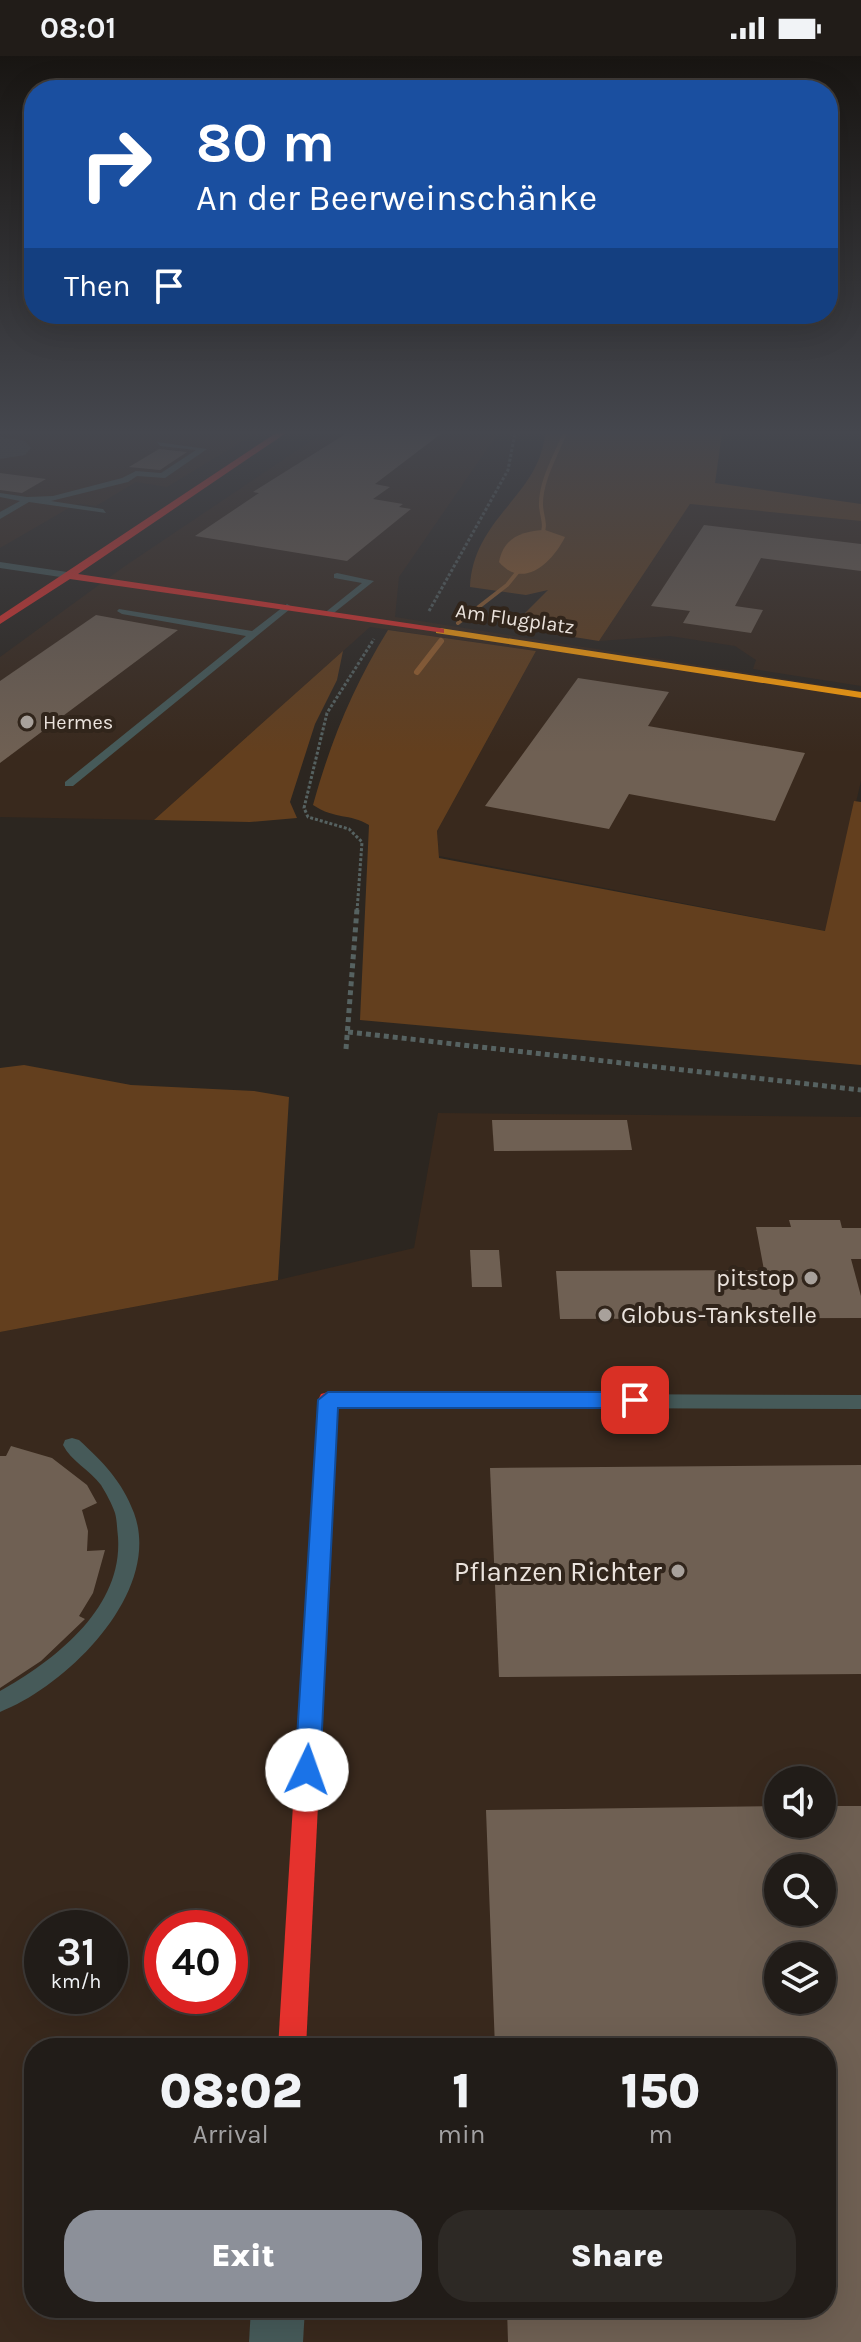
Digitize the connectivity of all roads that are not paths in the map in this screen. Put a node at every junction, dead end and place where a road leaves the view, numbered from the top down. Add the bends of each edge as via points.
1 (120, 540) edge
2 (0, 565) edge
3 (67, 575) junction
4 (337, 576) dead end
5 (287, 607) junction
6 (122, 611) dead end
7 (330, 613) junction
8 (0, 621) edge
9 (253, 634) junction
10 (861, 695) edge
11 (69, 784) dead end
12 (328, 1400) joint
13 (861, 1402) edge
14 (72, 1445) dead end
15 (0, 1702) edge
16 (293, 2038) edge
17 (277, 2318) edge
18 (276, 2342) edge

1 - 3 street
2 - 3 lane
3 - 5 street, Am Flugplatz
3 - 8 street
4 - 7 lane via 369,581
5 - 7 street, Am Flugplatz
5 - 9 lane
6 - 9 lane
7 - 10 street, Am Flugplatz
9 - 11 lane
12 - 13 lane
12 - 16 street
14 - 15 lane via 94,1460 123,1503 129,1529 121,1586 85,1643 59,1668
17 - 18 street

